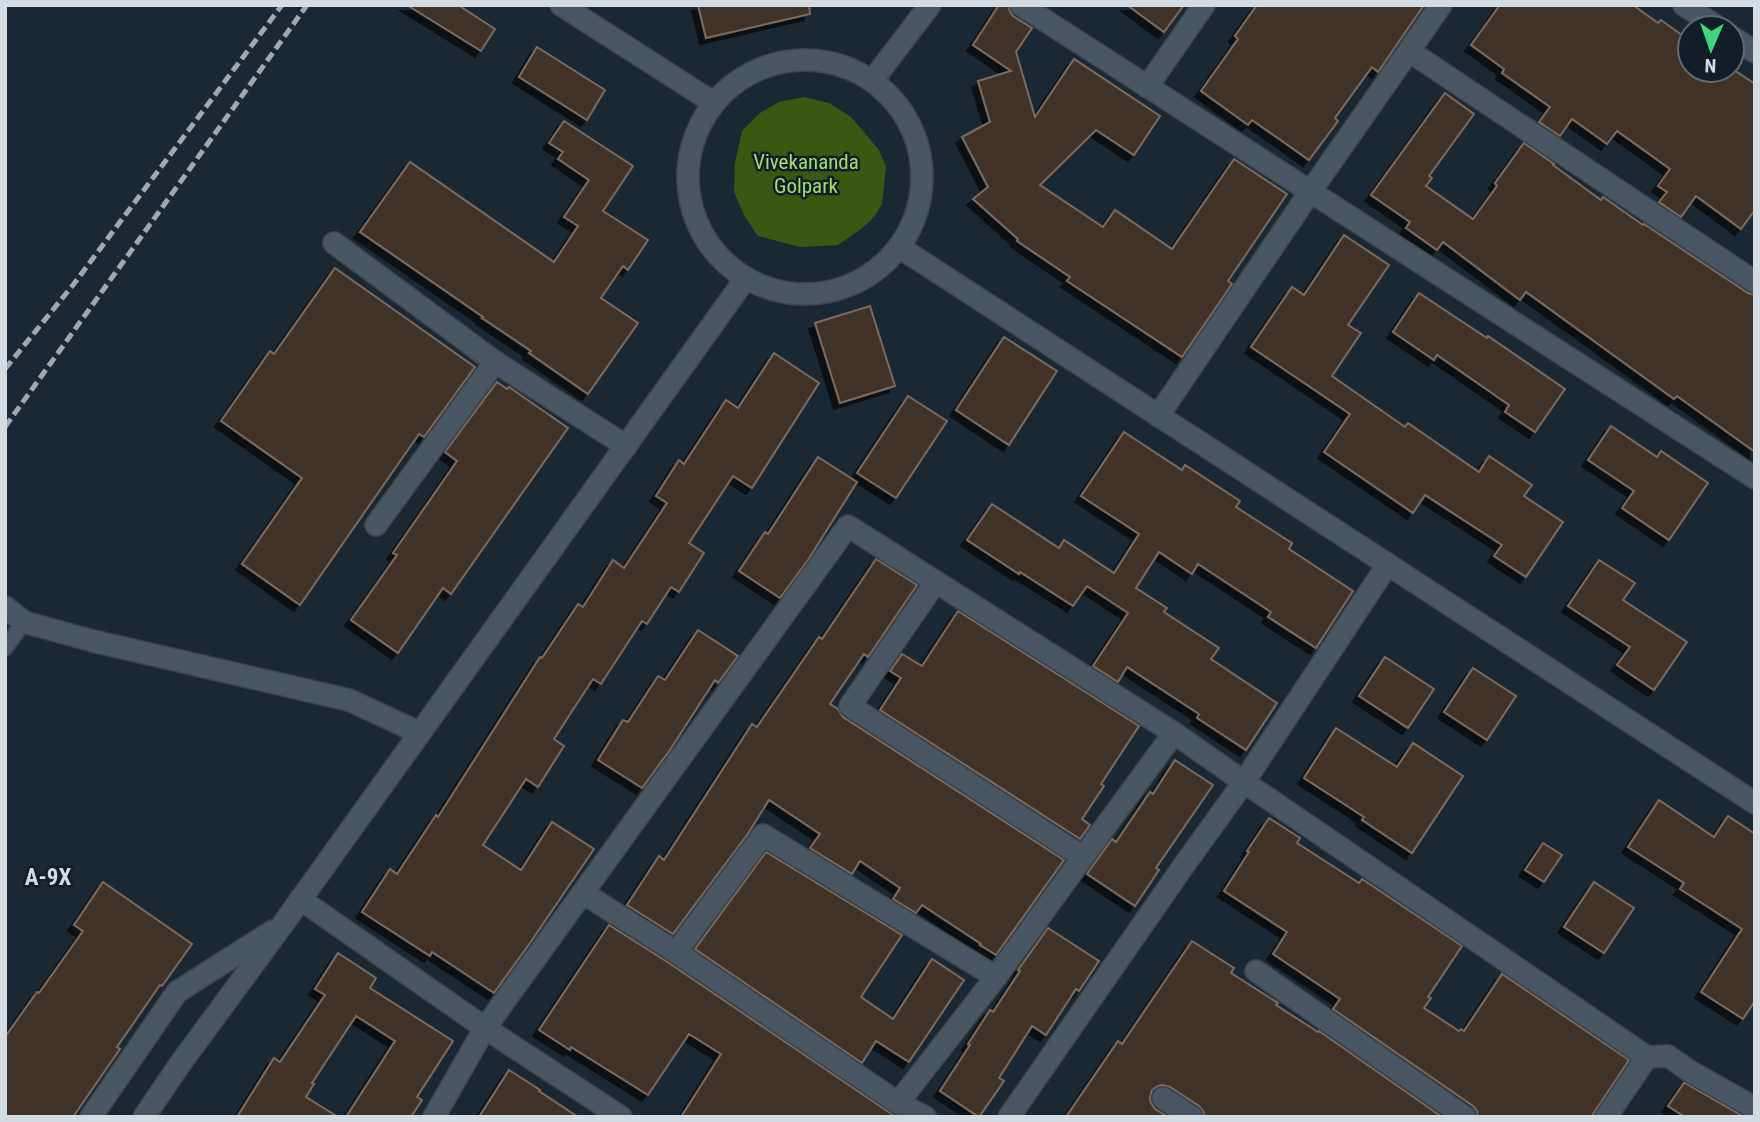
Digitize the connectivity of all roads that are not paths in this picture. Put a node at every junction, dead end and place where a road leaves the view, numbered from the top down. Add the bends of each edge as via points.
1 (561, 5) edge
2 (930, 5) edge
3 (1021, 5) edge
4 (1204, 5) edge
5 (1441, 5) edge
6 (1409, 51) junction
7 (872, 81) junction
8 (1147, 87) junction
9 (715, 103) junction
10 (1310, 192) junction
11 (334, 243) dead end
12 (899, 247) junction
13 (746, 278) junction
14 (1755, 282) edge
15 (495, 362) junction
16 (1158, 416) junction
17 (626, 446) junction
18 (1755, 478) edge
19 (376, 525) dead end
20 (1388, 565) junction
21 (935, 583) junction
22 (5, 607) edge
23 (24, 622) junction
24 (5, 648) edge
25 (420, 733) junction
26 (1174, 733) junction
27 (1244, 782) junction
28 (1755, 803) edge
29 (1083, 857) junction
30 (583, 893) junction
31 (300, 899) junction
32 (283, 924) junction
33 (676, 952) junction
34 (1256, 971) dead end
35 (996, 977) junction
36 (485, 1028) junction
37 (1647, 1057) junction
38 (1163, 1098) dead end
39 (898, 1103) junction
40 (1755, 1108) edge
41 (91, 1117) edge
42 (144, 1117) edge
43 (434, 1117) edge
44 (621, 1117) edge
45 (925, 1117) edge
46 (1009, 1117) edge
47 (1192, 1117) edge
48 (1465, 1117) edge
49 (1606, 1117) edge

1 - 9 street
2 - 7 street
3 - 8 street
4 - 8 street
5 - 6 street
6 - 10 street
6 - 14 street
7 - 9 street via 832,63 789,61 748,75
7 - 12 street via 904,114 921,158 919,205
8 - 10 street
9 - 13 street via 693,142 688,186 700,230 712,249
10 - 16 street
10 - 18 street
11 - 15 street
12 - 13 street via 867,276 828,291 786,292
12 - 16 street
13 - 17 street
15 - 17 street
15 - 19 street
16 - 20 street
17 - 25 street
20 - 27 street
20 - 28 street
21 - 26 street
21 - 29 street via 850,706
21 - 30 street via 848,526
22 - 23 street
23 - 24 lane
23 - 25 street via 349,701
25 - 31 street
26 - 27 street
26 - 29 street
27 - 37 street
27 - 46 street
29 - 35 street
30 - 33 street
30 - 36 street
31 - 32 street
31 - 36 street
32 - 41 street via 177,992
32 - 42 street
33 - 35 street via 763,835
33 - 39 street
34 - 48 street
35 - 39 street
36 - 43 street
36 - 44 street
37 - 40 street via 1668,1056
37 - 49 street
38 - 47 street
39 - 45 street

